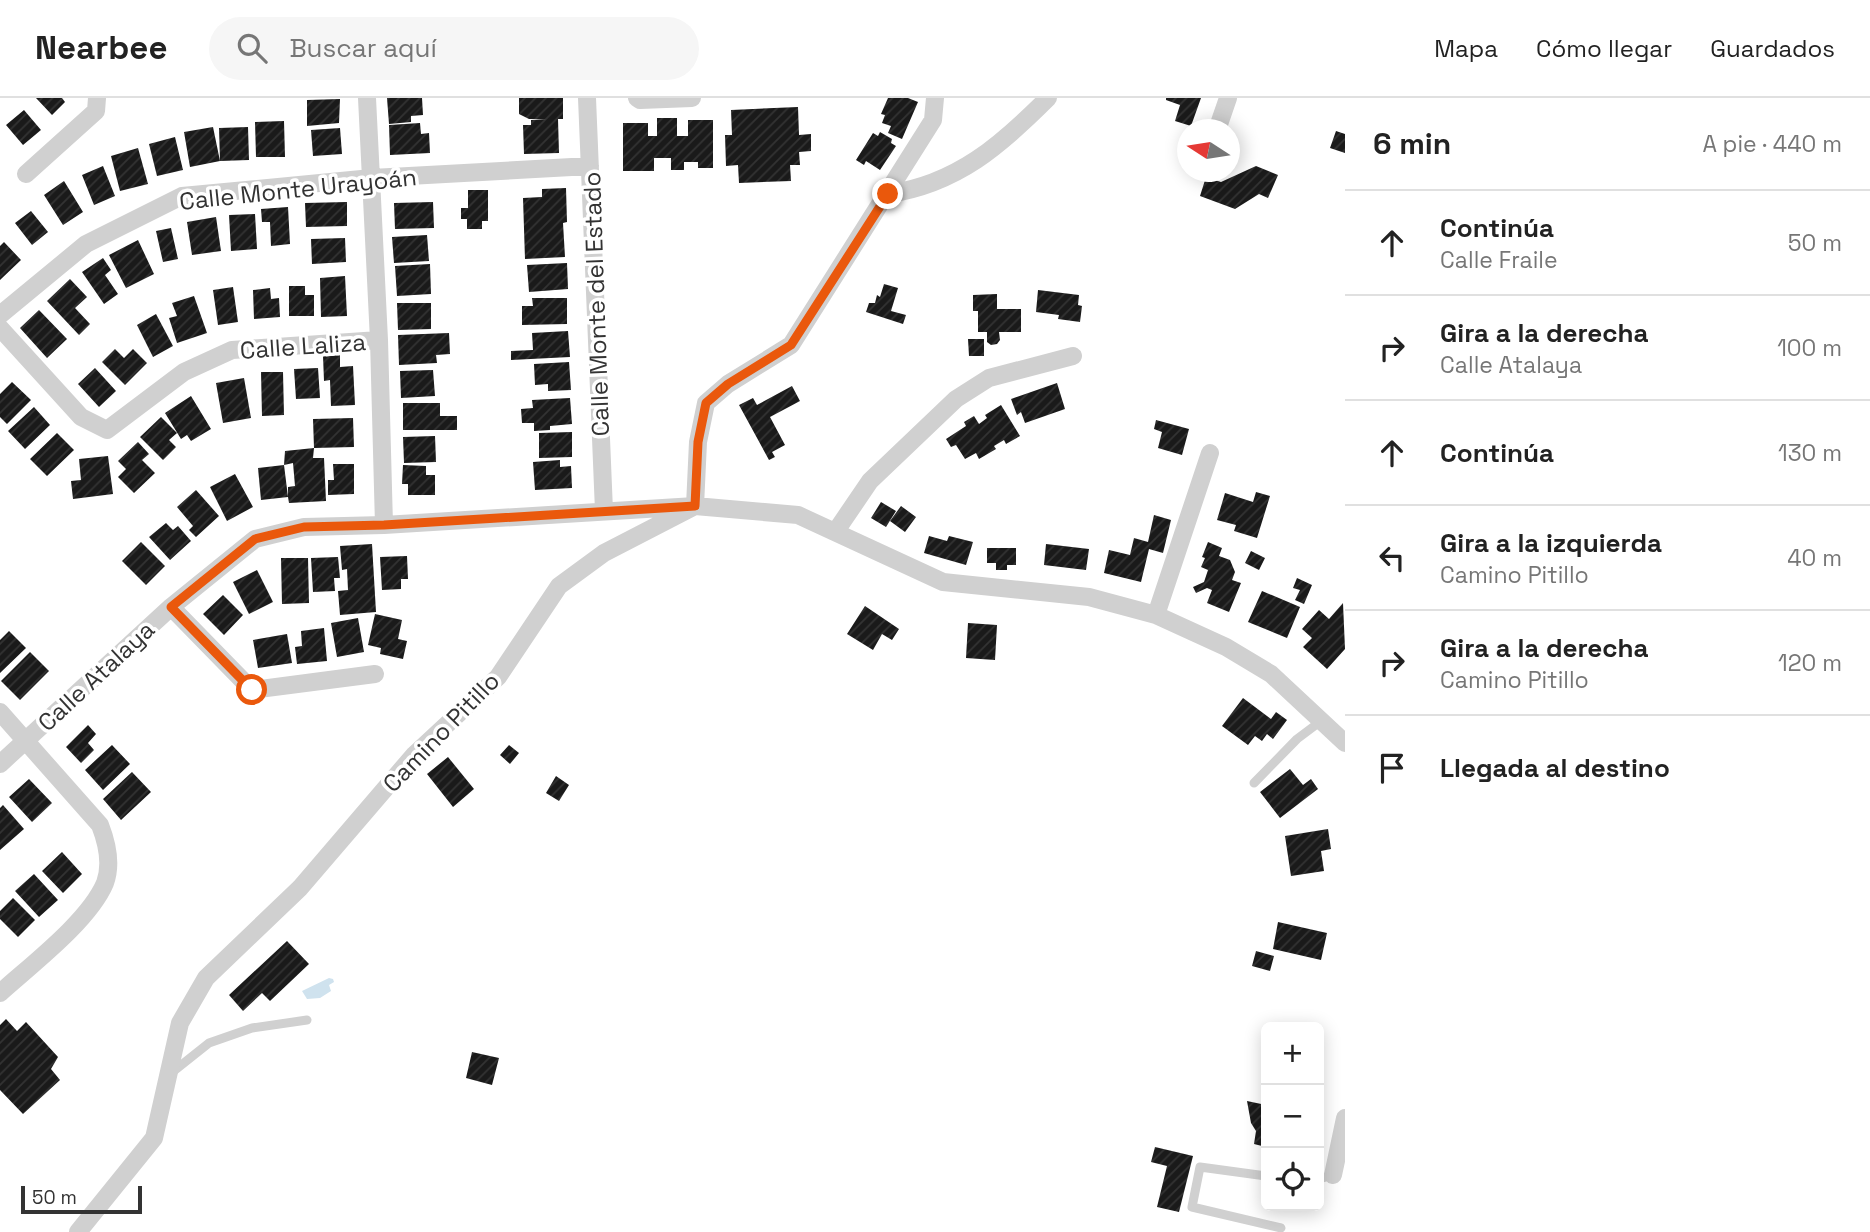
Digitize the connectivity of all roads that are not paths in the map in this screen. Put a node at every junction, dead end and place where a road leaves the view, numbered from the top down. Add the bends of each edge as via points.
1 (97, 98) edge
2 (367, 98) edge
3 (587, 98) edge
4 (637, 98) edge
5 (692, 98) edge
6 (935, 98) edge
7 (1048, 98) edge
8 (1228, 98) edge
9 (1221, 119) edge
10 (590, 166) junction
11 (26, 174) dead end
12 (372, 178) junction
13 (888, 194) junction
14 (0, 315) edge
15 (0, 328) edge
16 (379, 340) junction
17 (1073, 356) dead end
18 (1210, 453) dead end
19 (695, 506) junction
20 (604, 511) junction
21 (384, 525) junction
22 (836, 531) junction
23 (171, 607) junction
24 (1156, 615) junction
25 (375, 674) dead end
26 (0, 712) edge
27 (1321, 721) junction
28 (26, 740) junction
29 (1345, 743) edge
30 (0, 764) edge
31 (1254, 783) dead end
32 (0, 993) edge
33 (307, 1020) dead end
34 (169, 1075) junction
35 (1345, 1118) edge
36 (1261, 1175) edge
37 (1326, 1177) edge
38 (1281, 1228) dead end
39 (78, 1232) edge

1 - 11 street via 96,111
2 - 12 street
3 - 10 street, Calle Monte del Estado
4 - 5 street
6 - 13 street via 933,120
7 - 13 street via 988,152 953,174 915,190
8 - 9 street
10 - 12 street, Calle Monte Urayoán
10 - 20 street, Calle Monte del Estado
12 - 14 street, Calle Monte Urayoán via 182,196 86,244
12 - 16 street
13 - 19 street via 791,345 706,403 698,442
15 - 16 street, Calle Laliza via 81,417 107,430 184,372 232,350
16 - 21 street
17 - 22 street via 989,378 956,399 870,481
18 - 24 street
19 - 20 street, Calle Atalaya
19 - 22 street, Calle Atalaya via 798,515
19 - 34 street, Camino Pitillo via 604,553 559,586 498,677 414,755 300,888 206,978 180,1023
20 - 21 street, Calle Atalaya
21 - 23 street, Calle Atalaya via 304,527 255,539
22 - 24 street, Calle Atalaya via 943,582 1088,597
23 - 25 street via 252,690
23 - 28 street, Calle Atalaya
24 - 27 street, Calle Atalaya via 1271,674
26 - 28 street
27 - 29 street, Calle Atalaya
27 - 31 lane
28 - 30 street, Calle Atalaya
28 - 32 street via 100,825 109,848 105,882 83,916
33 - 34 lane via 252,1028 209,1044
34 - 39 street, Camino Pitillo via 154,1138
35 - 37 street
36 - 38 lane via 1200,1167 1192,1207

